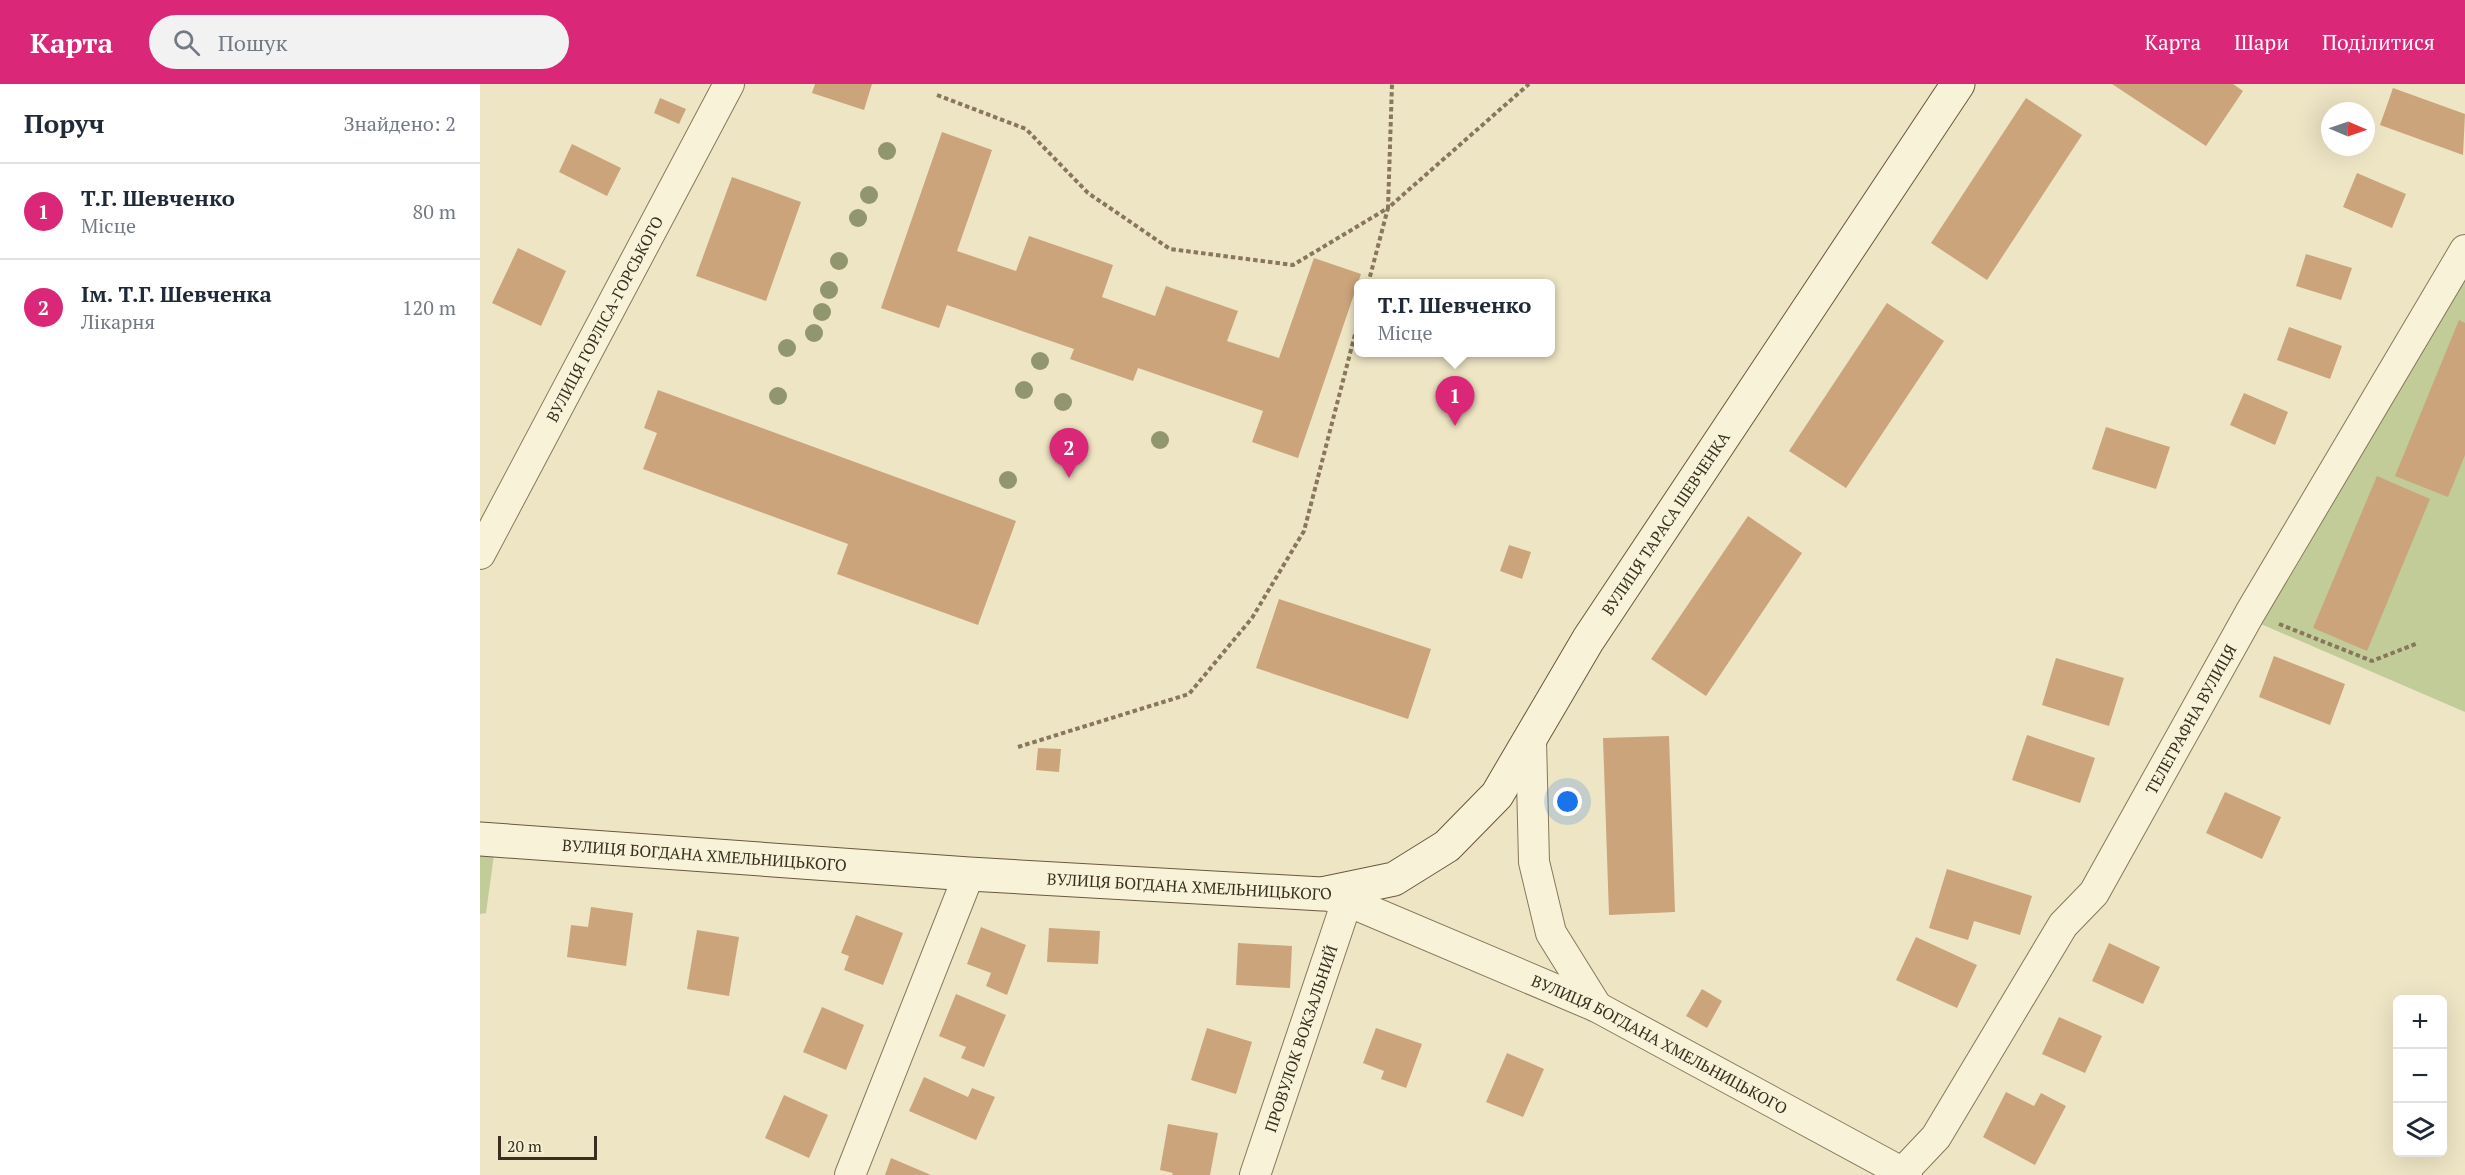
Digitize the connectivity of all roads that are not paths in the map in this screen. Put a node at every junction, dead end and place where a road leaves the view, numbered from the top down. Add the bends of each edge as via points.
1 (729, 84) edge
2 (1958, 84) edge
3 (2465, 250) edge
4 (480, 554) edge
5 (1531, 740) junction
6 (480, 839) edge
7 (969, 874) junction
8 (1334, 898) junction
9 (1597, 1007) junction
10 (1903, 1174) edge
11 (850, 1175) edge
12 (1255, 1175) edge

1 - 4 street, ВУЛИЦЯ ГОРЛІСА-ГОРСЬКОГО
2 - 5 main road, ВУЛИЦЯ ТАРАСА ШЕВЧЕНКА via 1588,640
3 - 10 street, ТЕЛЕГРАФНА ВУЛИЦЯ via 2250,613 2094,893 2063,925 1935,1137
5 - 8 main road, ВУЛИЦЯ ТАРАСА ШЕВЧЕНКА via 1497,795 1447,846 1394,879
5 - 9 street via 1534,862 1551,933
6 - 7 main road, ВУЛИЦЯ БОГДАНА ХМЕЛЬНИЦЬКОГО
7 - 8 main road, ВУЛИЦЯ БОГДАНА ХМЕЛЬНИЦЬКОГО
7 - 11 street
8 - 9 street, ВУЛИЦЯ БОГДАНА ХМЕЛЬНИЦЬКОГО
8 - 12 street, ПРОВУЛОК ВОКЗАЛЬНИЙ
9 - 10 street, ВУЛИЦЯ БОГДАНА ХМЕЛЬНИЦЬКОГО

